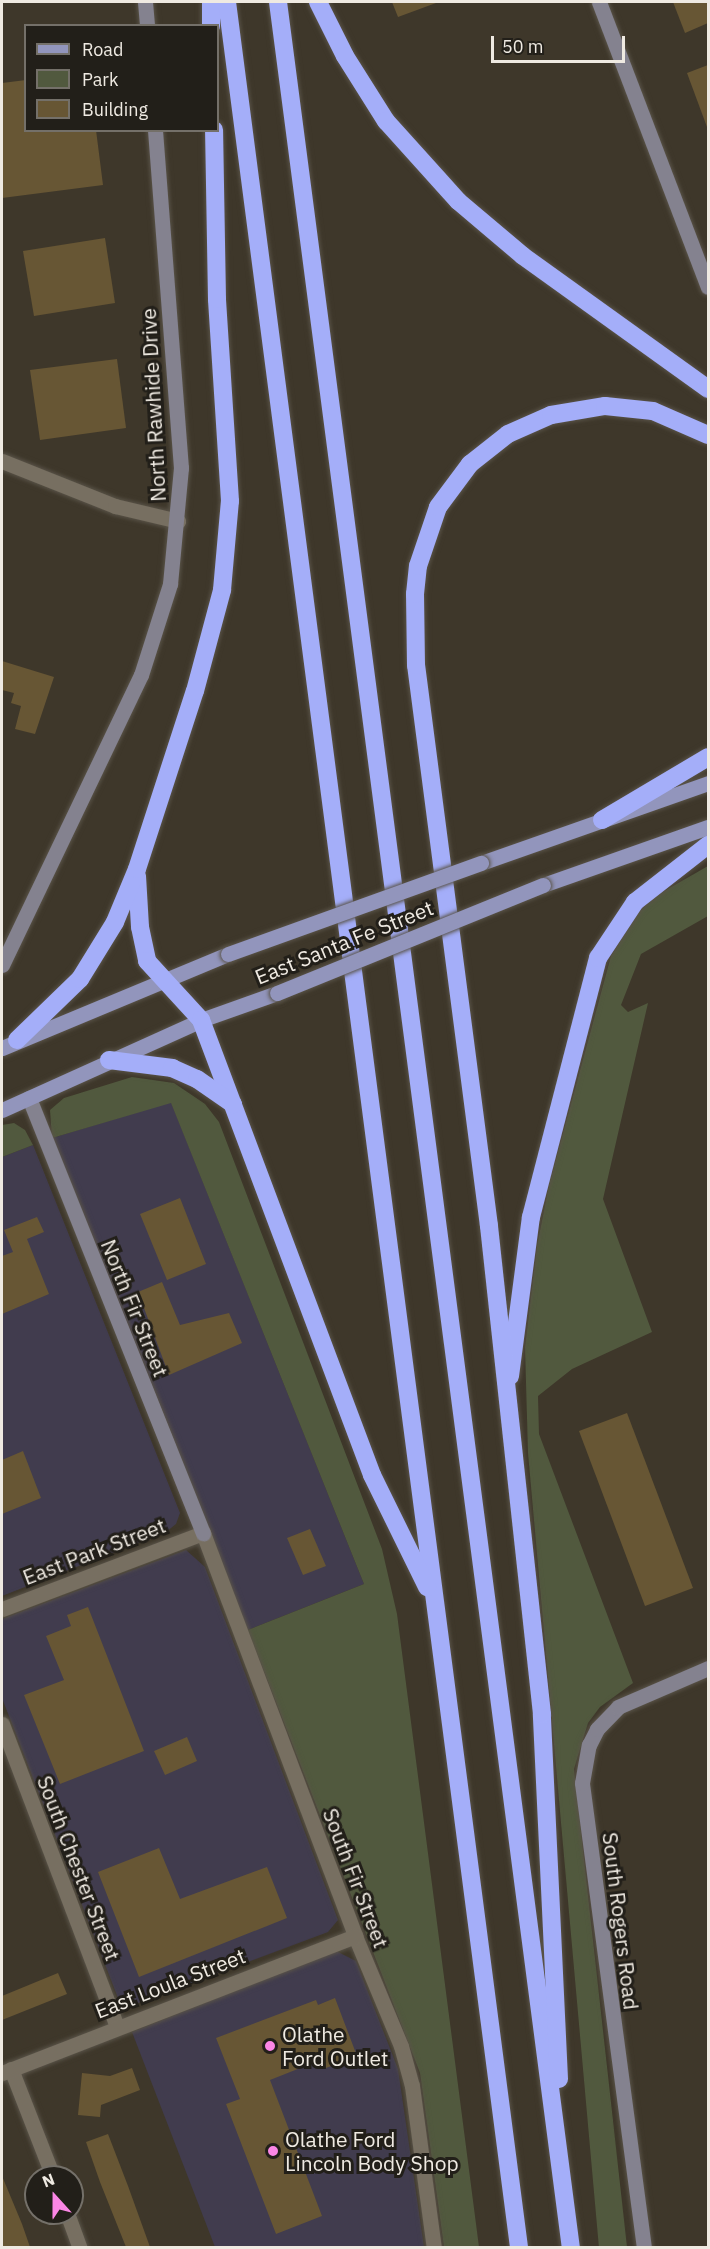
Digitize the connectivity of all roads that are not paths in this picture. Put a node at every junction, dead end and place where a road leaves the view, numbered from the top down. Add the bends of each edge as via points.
1 (145, 2) edge
2 (211, 2) edge
3 (227, 2) edge
4 (278, 2) edge
5 (318, 2) edge
6 (599, 2) edge
7 (147, 24) edge
8 (211, 24) edge
9 (155, 132) edge
10 (214, 132) edge
11 (708, 287) edge
12 (708, 390) edge
13 (708, 435) edge
14 (2, 460) edge
15 (178, 522) junction
16 (708, 757) edge
17 (708, 783) edge
18 (602, 820) junction
19 (708, 827) edge
20 (708, 845) edge
21 (137, 869) junction
22 (2, 965) edge
23 (161, 979) junction
24 (201, 1020) junction
25 (9, 1044) edge
26 (109, 1060) junction
27 (28, 1098) junction
28 (233, 1104) junction
29 (2, 1110) edge
30 (507, 1393) junction
31 (203, 1533) junction
32 (434, 1600) junction
33 (2, 1609) edge
34 (708, 1668) edge
35 (2, 1724) edge
36 (355, 1936) junction
37 (117, 2026) junction
38 (6, 2071) edge
39 (48, 2165) edge
40 (566, 2209) junction
41 (72, 2225) edge
42 (80, 2247) edge
43 (434, 2247) edge
44 (519, 2247) edge
45 (571, 2247) edge
46 (644, 2247) edge

1 - 7 street
2 - 8 highway
3 - 32 highway
4 - 40 highway
5 - 12 highway via 345,56 386,121 458,201 523,256
6 - 11 street
9 - 15 street, North Rawhide Drive via 181,460
10 - 21 highway via 217,299 229,478 227,550 208,646
13 - 30 highway via 679,420 630,407 578,409 531,422 488,447 454,482 438,507 418,566 416,665
14 - 15 street via 115,506
15 - 22 street, North Rawhide Drive via 170,584 141,675
16 - 18 highway
17 - 18 main road, East Santa Fe Street
18 - 23 main road, East Santa Fe Street, bridge
19 - 24 main road, East Santa Fe Street, bridge via 543,885
20 - 30 highway via 635,902 598,958 531,1217
21 - 23 highway via 142,945 147,961
21 - 25 highway via 96,958
23 - 24 highway
23 - 25 main road, East Santa Fe Street
24 - 26 main road, East Santa Fe Street
24 - 28 highway
26 - 27 main road, East Santa Fe Street
26 - 28 highway via 172,1068 197,1079
27 - 29 main road, East Santa Fe Street
27 - 31 street, North Fir Street
28 - 32 highway via 372,1475
30 - 40 highway via 542,1714
31 - 33 street, East Park Street
31 - 36 street, South Fir Street
32 - 44 highway
34 - 46 street, South Rogers Road via 618,1707 597,1729 589,1745 582,1782
35 - 37 street, South Chester Street
36 - 37 street, East Loula Street
36 - 43 street, South Fir Street via 401,2046 412,2086
37 - 38 street, East Loula Street
38 - 39 street
40 - 45 highway
41 - 42 street

